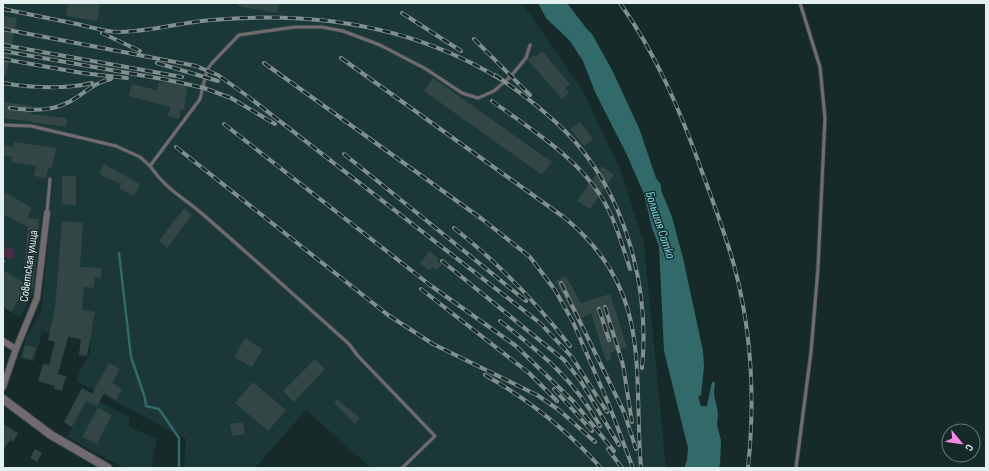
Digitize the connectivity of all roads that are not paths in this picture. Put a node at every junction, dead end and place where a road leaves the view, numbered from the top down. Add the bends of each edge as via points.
1 (800, 3) edge
2 (530, 45) dead end
3 (3, 125) edge
4 (150, 166) junction
5 (50, 179) dead end
6 (47, 213) joint
7 (3, 341) edge
8 (16, 349) junction
9 (3, 387) edge
10 (3, 399) edge
11 (108, 468) edge
12 (402, 468) edge
13 (796, 468) edge

1 - 13 lane via 820,67 825,118 818,268 811,352
2 - 4 lane via 526,58 511,76 494,91 478,98 462,93 380,45 343,31 322,27 296,27 239,35 207,70 200,99
3 - 4 lane via 21,124 116,146 140,157
4 - 12 lane via 172,192 201,212 349,344 435,436
5 - 6 lane
6 - 8 street, Советская улица via 37,298
7 - 8 street
8 - 9 street, Советская улица
10 - 11 street via 51,435

